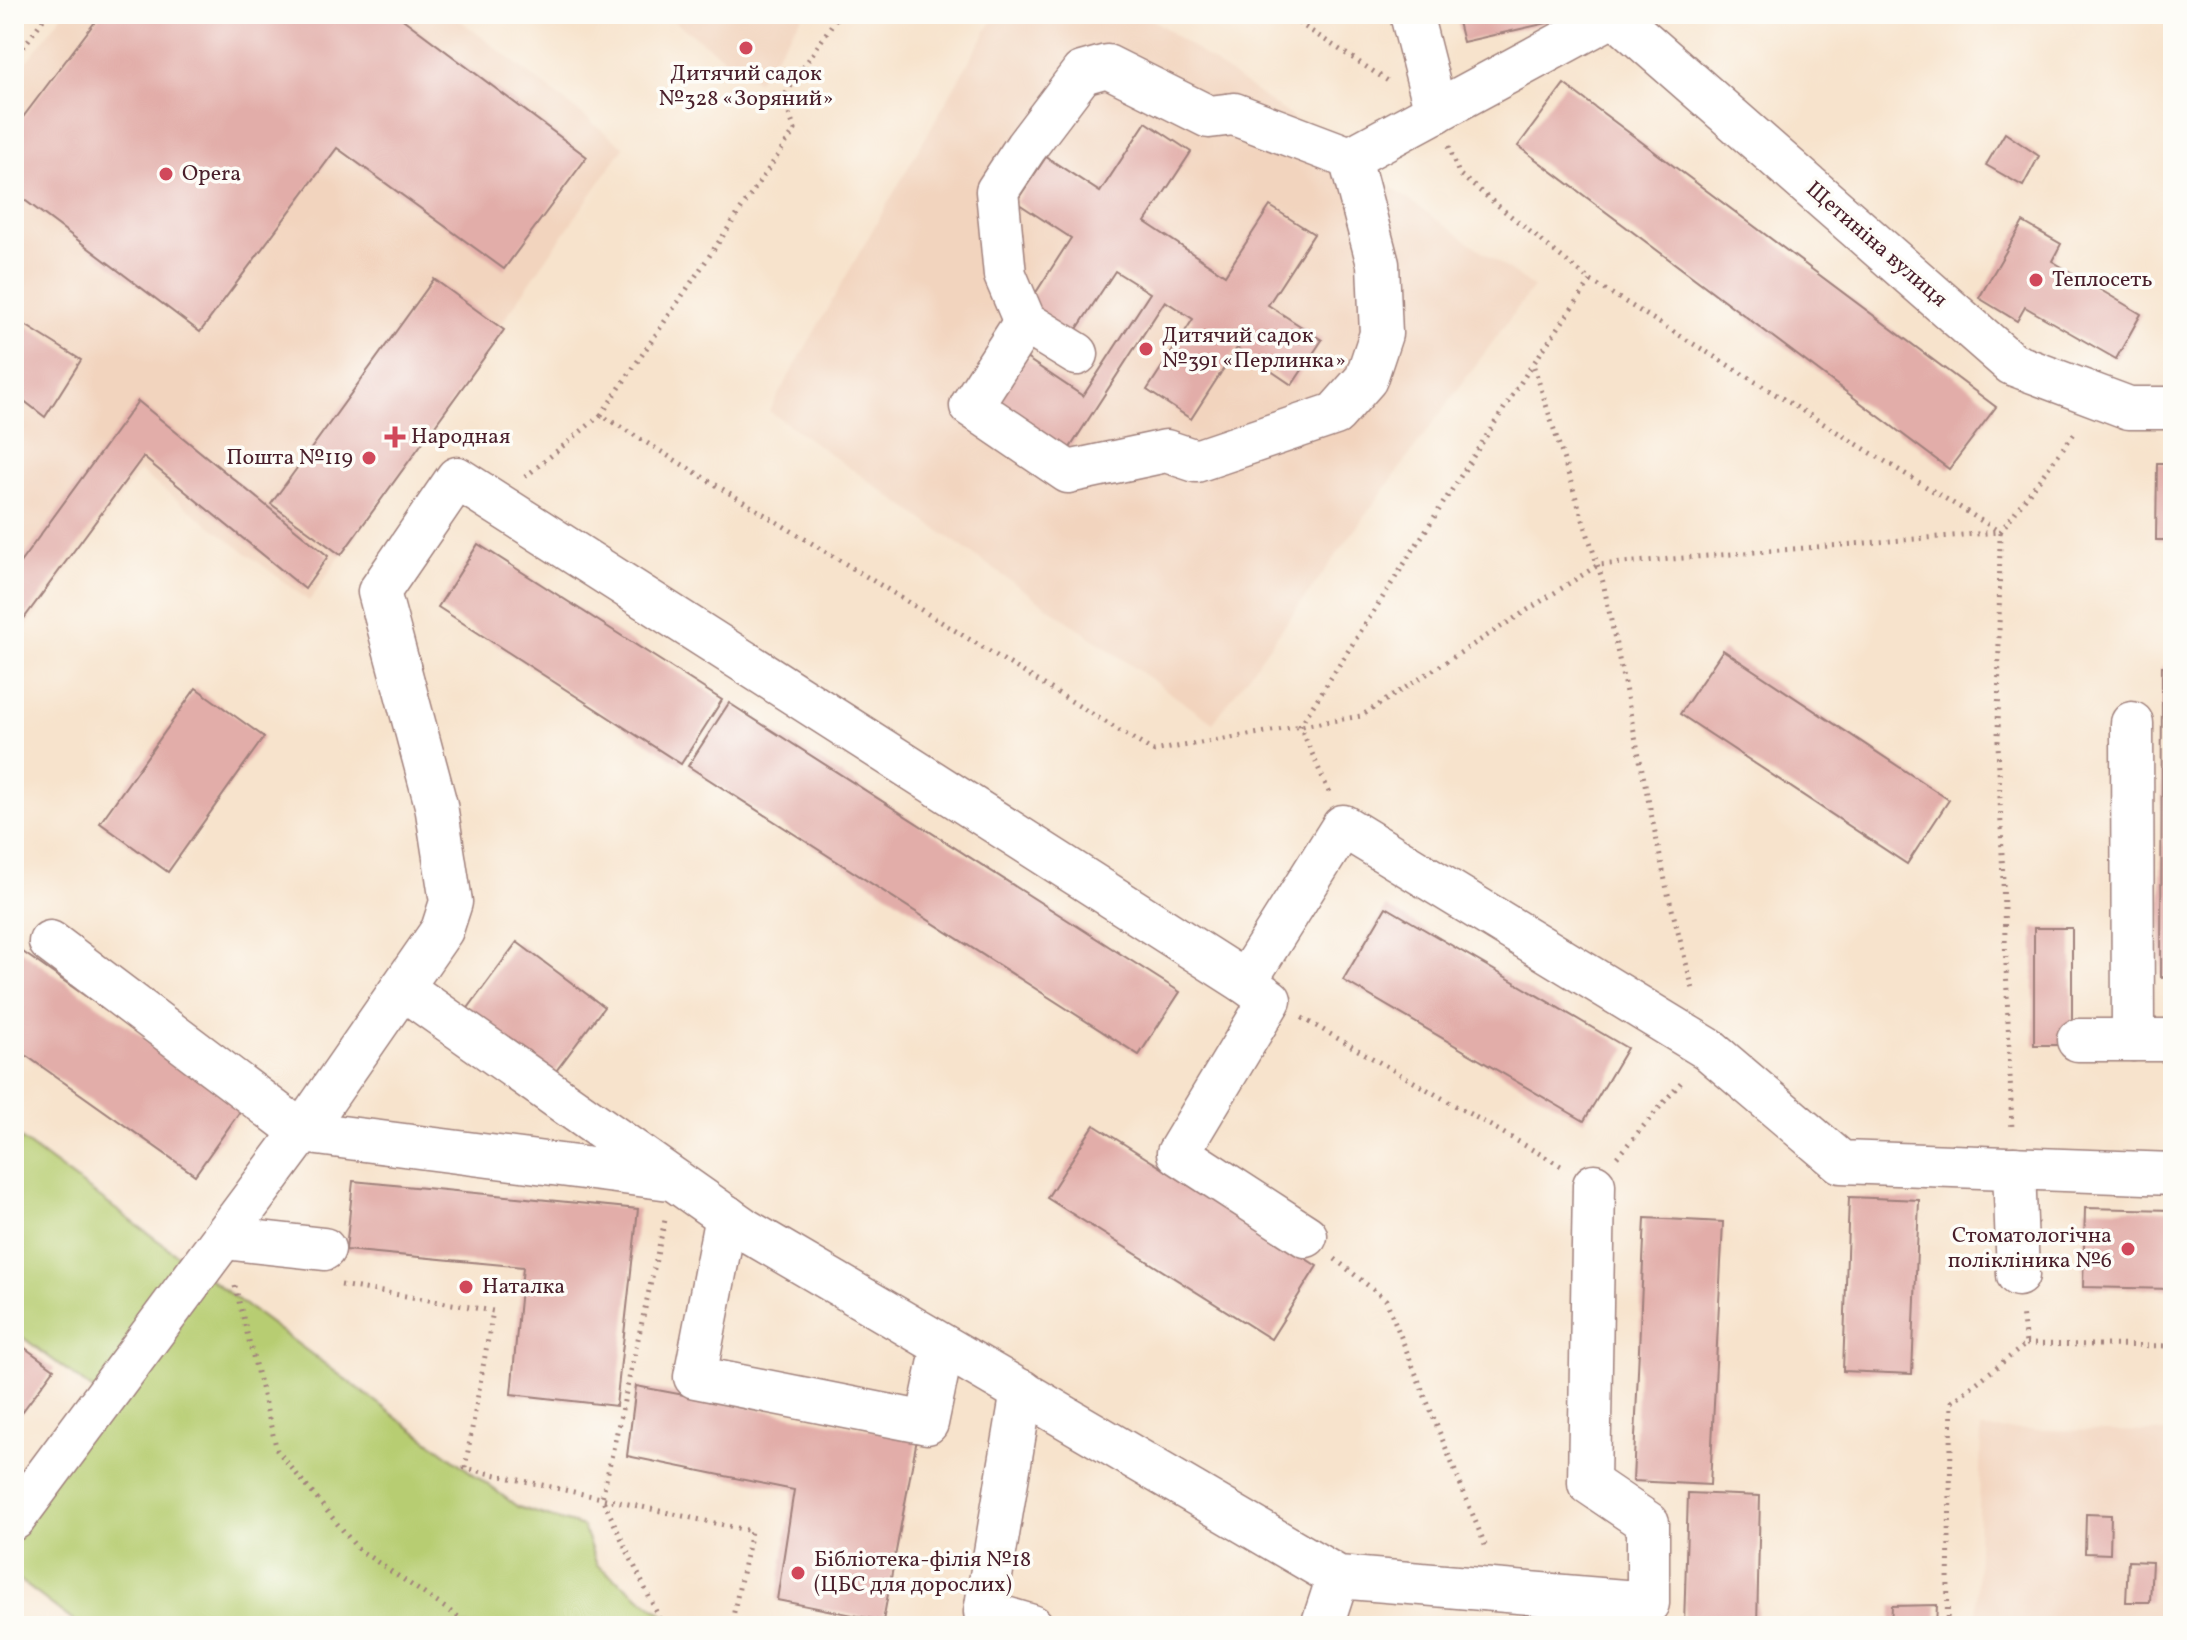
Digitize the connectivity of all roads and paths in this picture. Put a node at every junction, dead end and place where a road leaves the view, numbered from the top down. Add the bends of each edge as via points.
1 (47, 14) edge
2 (839, 14) edge
3 (1285, 14) edge
4 (1411, 14) edge
5 (1614, 14) edge
6 (14, 60) edge
7 (1436, 112) junction
8 (1350, 158) junction
9 (1591, 281) junction
10 (1025, 322) junction
11 (1077, 354) dead end
12 (1533, 364) junction
13 (2100, 398) junction
14 (2173, 408) edge
15 (601, 415) junction
16 (495, 502) junction
17 (2000, 532) junction
18 (1598, 565) junction
19 (2132, 723) dead end
20 (1300, 726) junction
21 (1343, 826) junction
22 (50, 942) dead end
23 (402, 988) junction
24 (1257, 991) junction
25 (2078, 1040) dead end
26 (2153, 1040) edge
27 (1708, 1049) junction
28 (302, 1132) junction
29 (2014, 1168) junction
30 (2173, 1174) edge
31 (674, 1180) junction
32 (1594, 1185) junction
33 (726, 1216) junction
34 (1306, 1236) joint
35 (224, 1238) junction
36 (324, 1249) joint
37 (2018, 1275) joint
38 (2026, 1344) junction
39 (943, 1346) junction
40 (2173, 1346) edge
41 (1022, 1391) junction
42 (602, 1498) junction
43 (14, 1519) edge
44 (1338, 1577) junction
45 (1503, 1590) junction
46 (1648, 1614) edge
47 (472, 1626) edge
48 (663, 1626) edge
49 (731, 1626) edge
50 (1032, 1626) edge
51 (1322, 1626) edge
52 (1947, 1626) edge

1 - 6 path
2 - 15 path via 783,98 795,130
3 - 7 path
4 - 7 street
5 - 7 street
5 - 13 street, Щетиніна вулиця via 2012,364
7 - 8 street
7 - 9 path via 1459,174
8 - 10 street via 1234,114 1209,117 1107,66 1082,73 997,191 1005,275
8 - 10 street via 1378,264 1381,334 1366,379 1335,414 1196,461 1166,451 1068,472 971,406
9 - 12 path
9 - 17 path
10 - 11 street
12 - 18 path
12 - 20 path
13 - 14 street, Щетиніна вулиця via 2129,408
13 - 17 path
15 - 16 path
15 - 20 path via 1153,751
16 - 23 street via 457,478 379,592 436,805 451,902 442,930
16 - 24 street
17 - 18 path
17 - 29 path via 1998,743
18 - 20 path via 1361,716
18 - 27 path via 1667,890
19 - 26 street
20 - 21 path
21 - 24 street
21 - 27 street
22 - 28 street
23 - 28 street
23 - 31 street
24 - 32 path
24 - 34 street via 1178,1153
25 - 26 street
27 - 29 street via 1841,1162
27 - 32 path
28 - 31 street
28 - 35 street
29 - 30 street
29 - 37 street
31 - 33 street
31 - 42 path
32 - 46 street via 1589,1483 1648,1523
33 - 39 street
33 - 39 street via 695,1377 927,1423
34 - 45 path via 1386,1300
35 - 36 street
35 - 43 street
35 - 47 path via 277,1450 358,1549
36 - 42 path via 329,1283 493,1311 465,1468
37 - 38 path
38 - 40 path
38 - 52 path via 1952,1402
39 - 41 street
41 - 44 street
41 - 50 street via 985,1612
42 - 48 path
42 - 49 path via 751,1531
44 - 45 street
44 - 51 street
45 - 46 street

